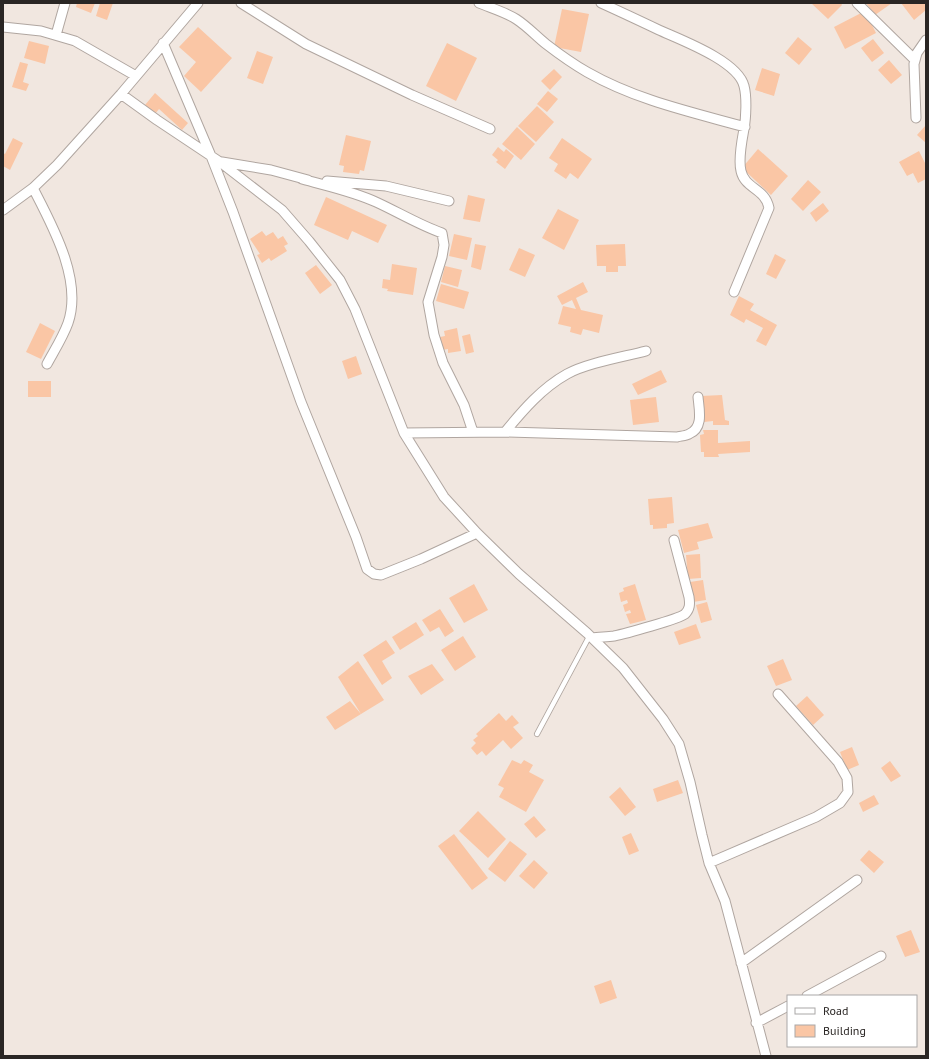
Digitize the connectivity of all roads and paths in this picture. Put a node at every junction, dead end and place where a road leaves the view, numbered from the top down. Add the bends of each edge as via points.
1 (65, 3) edge
2 (198, 3) edge
3 (241, 3) edge
4 (479, 3) edge
5 (601, 3) edge
6 (857, 3) edge
7 (3, 27) edge
8 (56, 35) junction
9 (926, 40) edge
10 (164, 43) junction
11 (915, 60) junction
12 (136, 76) junction
13 (121, 94) junction
14 (916, 118) dead end
15 (745, 127) junction
16 (490, 129) dead end
17 (211, 156) junction
18 (220, 162) junction
19 (302, 179) junction
20 (33, 188) junction
21 (449, 201) dead end
22 (3, 210) edge
23 (734, 292) dead end
24 (646, 351) dead end
25 (47, 364) dead end
26 (698, 397) dead end
27 (473, 432) junction
28 (505, 432) junction
29 (404, 433) junction
30 (477, 533) junction
31 (674, 540) dead end
32 (591, 637) junction
33 (778, 694) dead end
34 (537, 734) dead end
35 (709, 863) junction
36 (857, 880) dead end
37 (881, 956) dead end
38 (741, 963) junction
39 (808, 995) edge
40 (787, 1007) edge
41 (756, 1023) junction
42 (766, 1056) edge

1 - 8 street
2 - 10 street
3 - 16 street via 306,44
4 - 15 street via 515,18 570,61 632,94
5 - 15 street via 709,53 738,74 744,85
6 - 11 street
7 - 8 street
8 - 12 street via 74,41
9 - 11 street
10 - 12 street
10 - 17 street
11 - 14 street
12 - 13 street
13 - 17 street
13 - 20 street
15 - 23 street via 741,142 740,169 743,178 765,197 769,208
17 - 18 street
17 - 30 street via 301,402 367,569 381,575
18 - 19 street via 271,170
18 - 29 street via 282,210 340,280 356,309
19 - 21 street via 386,186
19 - 27 street via 375,201 442,234 442,257 428,302 434,335 443,363 464,405
20 - 22 street
20 - 25 street via 54,229 67,268 73,303 68,323
24 - 28 street via 582,367 568,374 529,403
26 - 28 street via 700,416 694,431 676,437
27 - 28 street
27 - 29 street
29 - 30 street via 444,496
30 - 32 street
31 - 32 street via 689,597 690,605 684,615 614,636
32 - 34 lane
32 - 35 street via 623,668 679,744
33 - 35 street via 838,762 847,778 848,792 840,803 816,817
35 - 38 street via 724,900
36 - 38 street
37 - 39 street
38 - 41 street
40 - 41 street
41 - 42 street

